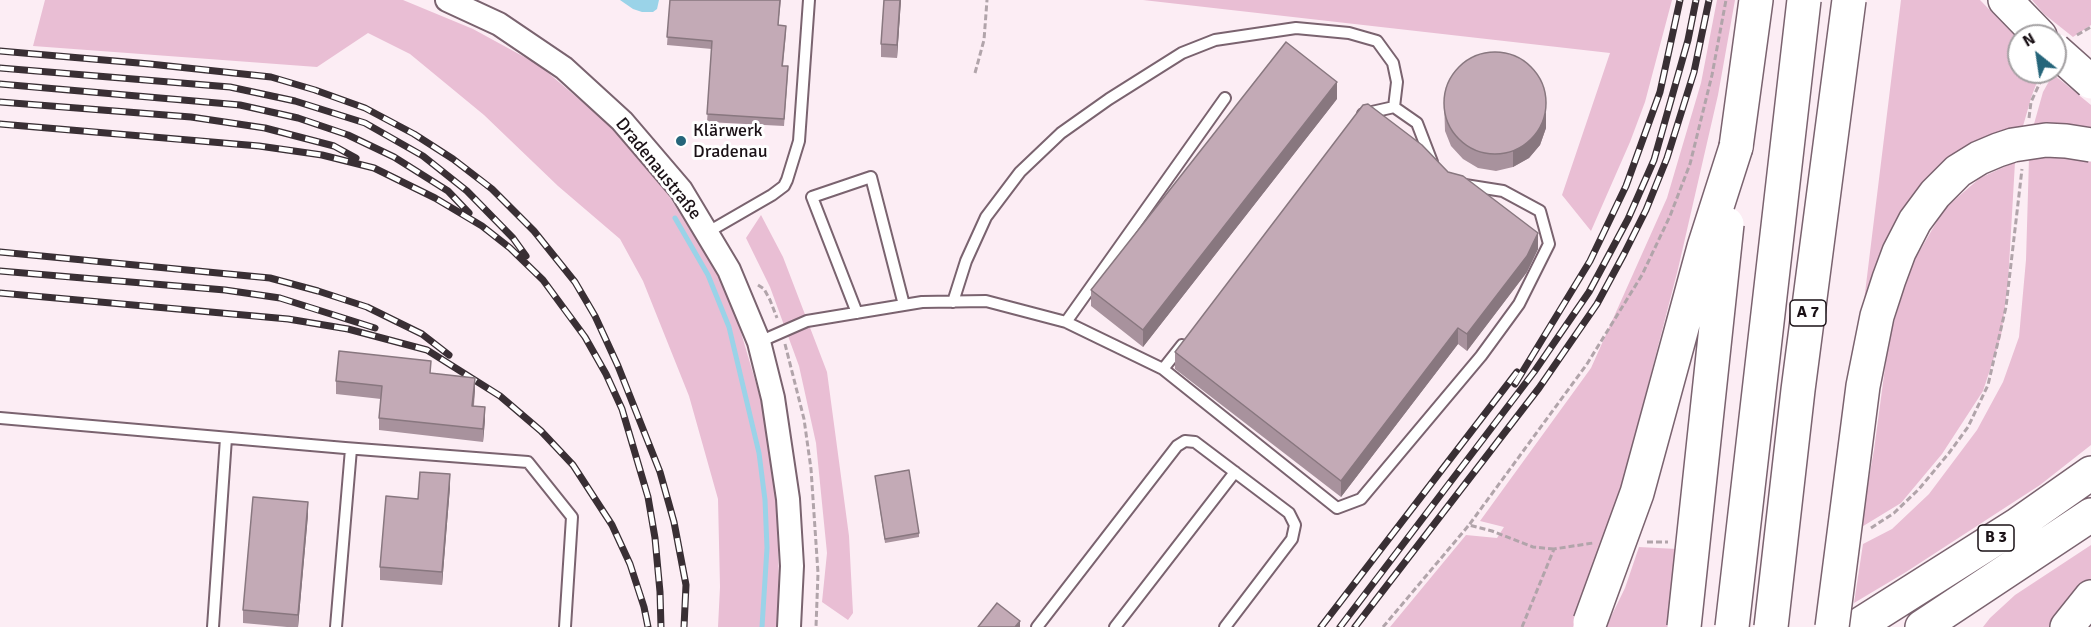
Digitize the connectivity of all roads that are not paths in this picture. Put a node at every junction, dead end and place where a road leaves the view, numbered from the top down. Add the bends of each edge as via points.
1 (447, 0) edge
2 (809, 0) edge
3 (1756, 0) edge
4 (1804, 0) edge
5 (1849, 0) edge
6 (1869, 0) edge
7 (2005, 0) edge
8 (2028, 24) edge
9 (2067, 61) edge
10 (2091, 82) edge
11 (1226, 98) dead end
12 (1394, 107) junction
13 (1352, 124) edge
14 (2091, 145) edge
15 (1736, 147) junction
16 (1437, 167) edge
17 (1453, 183) edge
18 (708, 232) junction
19 (953, 302) junction
20 (904, 305) junction
21 (857, 313) junction
22 (1066, 322) junction
23 (1192, 332) edge
24 (759, 342) junction
25 (1163, 369) junction
26 (0, 418) edge
27 (226, 438) junction
28 (351, 449) junction
29 (1235, 472) junction
30 (2091, 473) edge
31 (2091, 515) edge
32 (2091, 597) edge
33 (1589, 625) edge
34 (213, 627) edge
35 (336, 627) edge
36 (565, 627) edge
37 (789, 627) edge
38 (1037, 627) edge
39 (1116, 627) edge
40 (1225, 627) edge
41 (1684, 627) edge
42 (1732, 627) edge
43 (1771, 627) edge
44 (1793, 627) edge
45 (1832, 627) edge
46 (1856, 627) edge
47 (1922, 627) edge
48 (2067, 627) edge

1 - 18 street, Dradenaustraße via 499,24 564,68 642,143 681,190
2 - 18 lane via 800,141 787,180 772,195
3 - 15 main road
4 - 42 main road, A 7, bridge
5 - 43 main road, A 7, bridge
6 - 44 main road, A 7
7 - 8 main road
9 - 10 main road, bridge
11 - 22 lane
12 - 13 lane via 1359,115
12 - 16 lane via 1417,123 1429,159
12 - 19 lane via 1397,82 1393,63 1377,41 1349,33 1296,28 1215,40 1182,54 1062,133 1020,172 986,217
14 - 45 main road, bridge via 2046,140 2013,145 1979,158 1958,171 1915,221 1899,252 1877,316 1863,386
15 - 33 main road, bridge via 1704,247 1637,493
15 - 41 main road, bridge
17 - 25 lane via 1503,191 1540,211 1549,244 1519,303 1481,356 1361,499 1337,508
18 - 24 street, Dradenaustraße via 729,270
19 - 20 lane
19 - 22 lane via 986,301
20 - 21 lane
20 - 21 lane via 871,177 813,197
21 - 24 lane via 807,321
22 - 25 lane
23 - 25 lane
24 - 37 street, Dradenaustraße via 773,398 787,488 792,566
26 - 27 lane
27 - 28 lane
27 - 34 lane
28 - 35 lane
28 - 36 lane via 528,462 572,517
29 - 38 lane via 1195,442 1185,441 1177,446
29 - 39 lane
29 - 40 lane via 1289,513 1295,525 1292,539
30 - 46 main road, B 3
31 - 47 main road, B 3
32 - 48 main road

